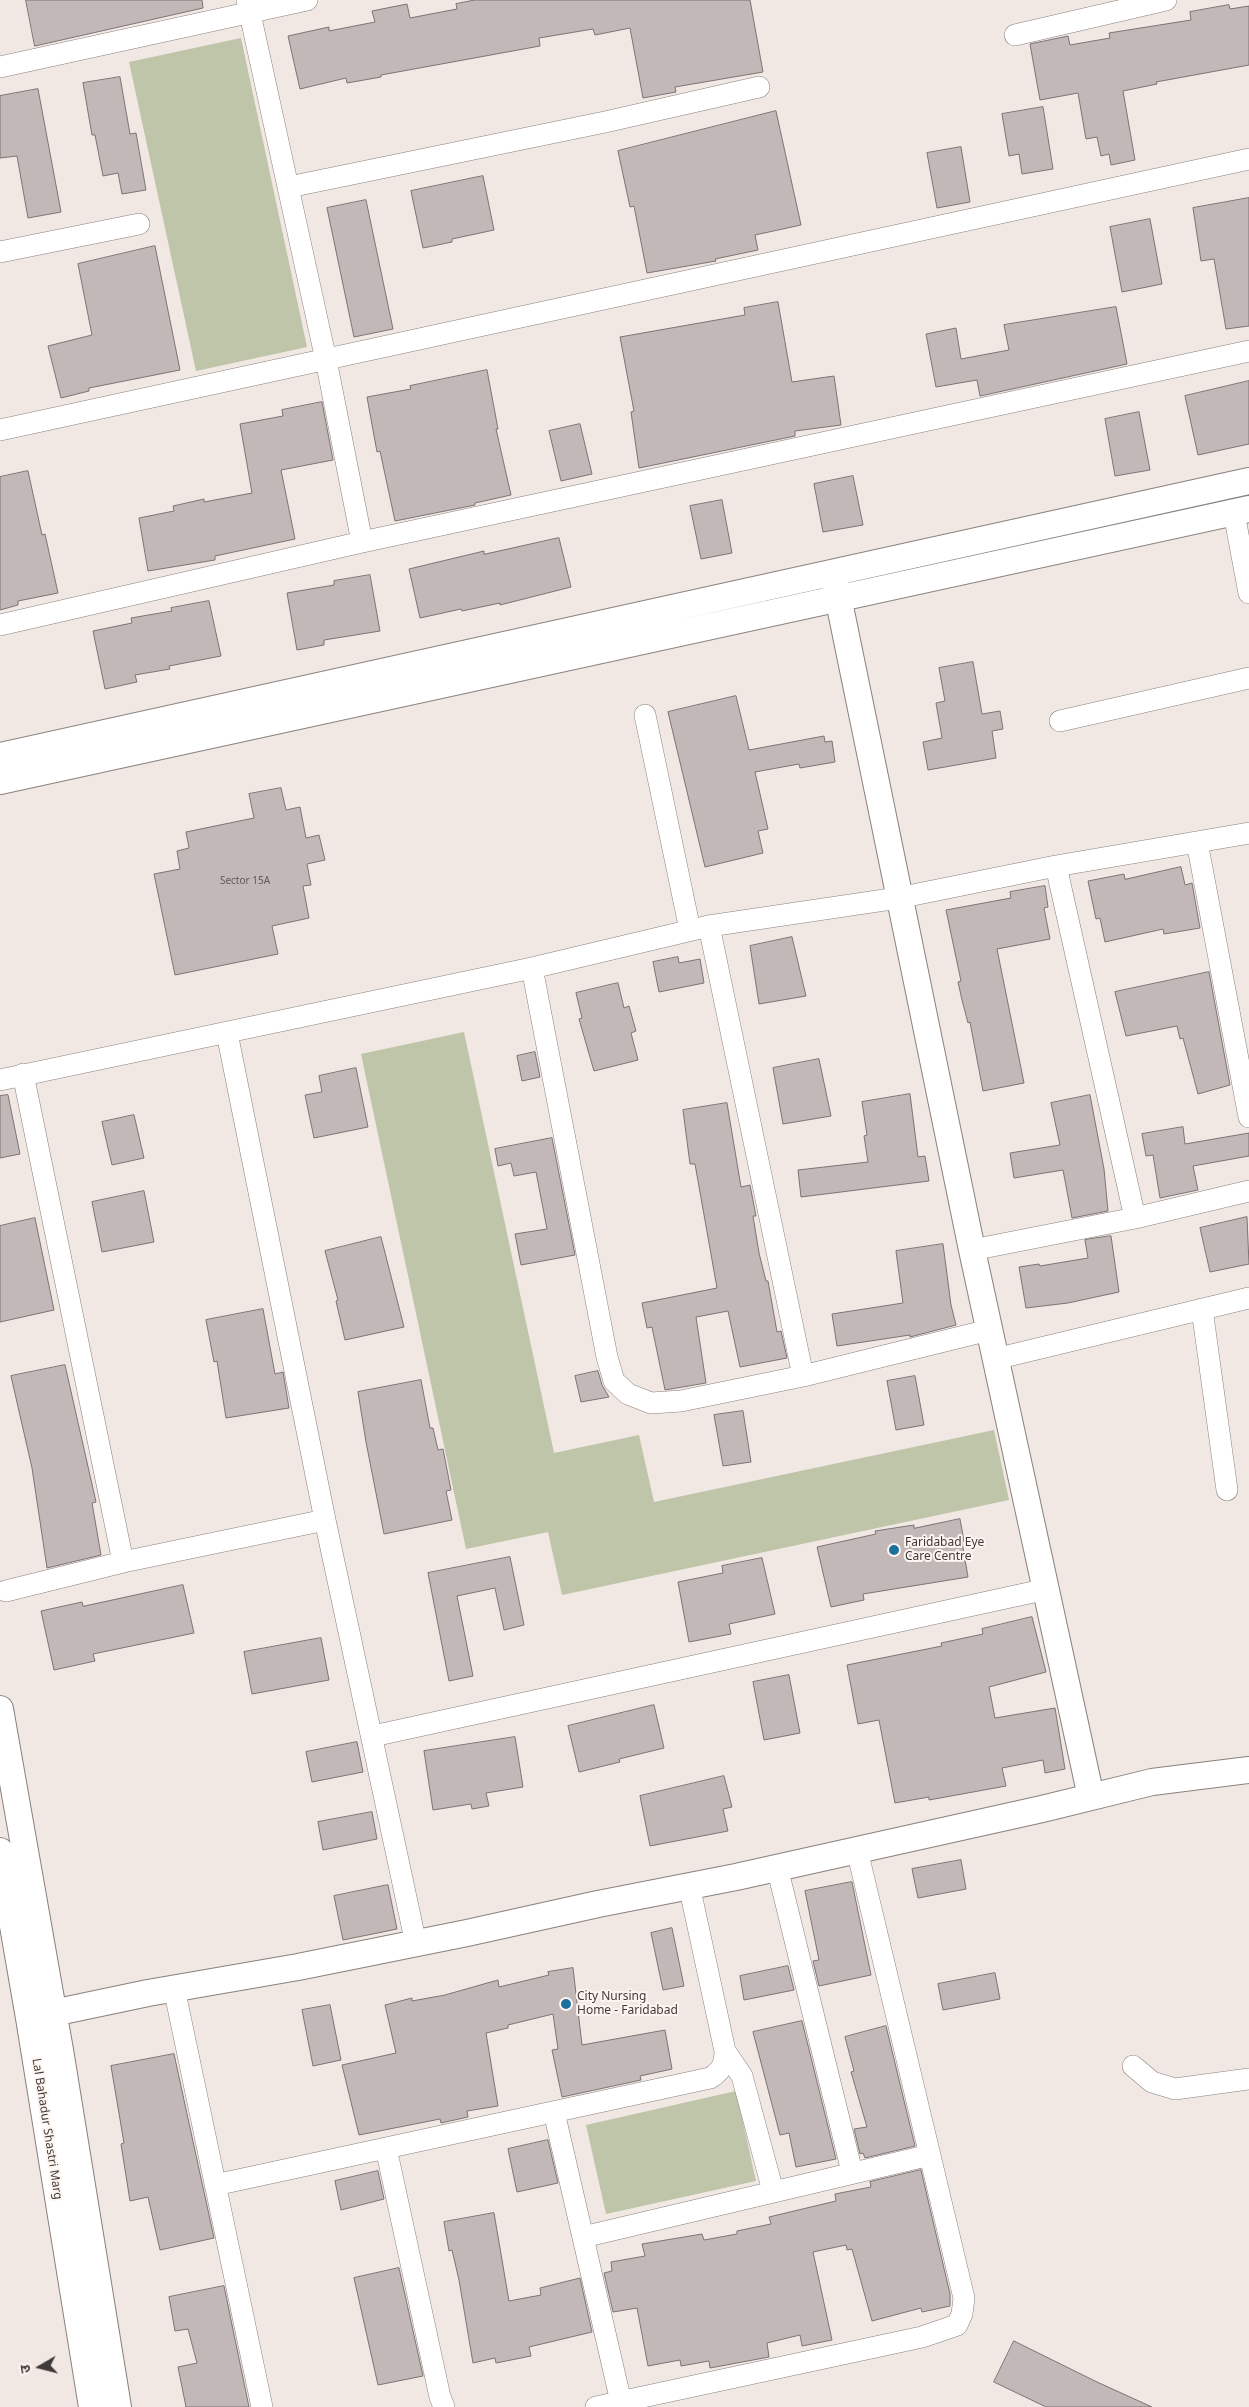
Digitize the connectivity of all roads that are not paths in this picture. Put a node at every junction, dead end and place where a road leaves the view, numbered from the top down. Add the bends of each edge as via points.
1 (307, 0) edge
2 (1166, 0) edge
3 (248, 6) edge
4 (1015, 35) dead end
5 (0, 67) edge
6 (759, 87) dead end
7 (1249, 159) edge
8 (288, 187) junction
9 (139, 224) dead end
10 (0, 252) edge
11 (1249, 351) edge
12 (326, 360) junction
13 (0, 430) edge
14 (1249, 481) edge
15 (1241, 511) edge
16 (1001, 534) junction
17 (362, 542) junction
18 (1007, 561) junction
19 (833, 573) junction
20 (1249, 593) edge
21 (838, 599) junction
22 (0, 625) edge
23 (507, 643) junction
24 (513, 669) junction
25 (1249, 678) edge
26 (274, 695) junction
27 (645, 715) dead end
28 (279, 721) junction
29 (1060, 721) dead end
30 (0, 756) edge
31 (0, 782) edge
32 (1249, 833) edge
33 (1197, 842) junction
34 (1056, 866) junction
35 (898, 898) junction
36 (700, 928) junction
37 (532, 968) junction
38 (227, 1033) junction
39 (22, 1074) junction
40 (0, 1080) edge
41 (1249, 1117) edge
42 (1249, 1190) edge
43 (1135, 1218) junction
44 (972, 1250) junction
45 (1249, 1298) edge
46 (1202, 1309) junction
47 (989, 1330) junction
48 (995, 1359) junction
49 (803, 1376) junction
50 (1227, 1490) dead end
51 (325, 1520) junction
52 (123, 1562) junction
53 (1047, 1589) junction
54 (6, 1591) dead end
55 (0, 1709) edge
56 (373, 1736) junction
57 (1248, 1766) edge
58 (1091, 1797) junction
59 (857, 1850) junction
60 (0, 1851) edge
61 (777, 1867) junction
62 (689, 1885) junction
63 (416, 1944) junction
64 (174, 1988) junction
65 (41, 2016) junction
66 (725, 2051) junction
67 (1133, 2066) dead end
68 (1249, 2079) edge
69 (554, 2112) junction
70 (386, 2148) junction
71 (930, 2155) junction
72 (852, 2172) junction
73 (215, 2185) junction
74 (773, 2191) junction
75 (583, 2236) junction
76 (621, 2402) junction
77 (92, 2407) edge
78 (118, 2407) edge
79 (262, 2407) edge
80 (444, 2407) edge
81 (596, 2407) edge

1 - 3 street
2 - 4 street
3 - 5 street
3 - 8 street
6 - 8 street
7 - 12 street
8 - 12 street
9 - 10 street
11 - 17 street
12 - 13 street
12 - 17 street
14 - 16 street
15 - 18 street
15 - 20 street
16 - 18 street
16 - 19 street
17 - 22 street
18 - 21 street
19 - 21 street
19 - 23 street
21 - 24 street
21 - 35 street
23 - 24 street
23 - 26 street
24 - 28 street
25 - 29 street
26 - 28 street
26 - 30 street
27 - 36 street
28 - 31 street
32 - 33 street
33 - 34 street
33 - 41 street
34 - 35 street
34 - 43 street
35 - 36 street
35 - 44 street
36 - 37 street
36 - 49 street
37 - 38 street
37 - 49 street via 614,1381 628,1394 651,1403 681,1401
38 - 39 street
38 - 51 street
39 - 40 street
39 - 52 street
42 - 43 street
43 - 44 street
44 - 47 street
45 - 46 street
46 - 48 street
46 - 50 street
47 - 48 street
47 - 49 street
48 - 53 street
51 - 52 street
51 - 56 street
52 - 54 street
53 - 56 street
53 - 58 street
55 - 65 street
56 - 63 street
57 - 58 street via 1152,1782
58 - 59 street
59 - 61 street
59 - 71 street
60 - 65 street, Lal Bahadur Shastri Marg
61 - 62 street
61 - 72 street
62 - 63 street
62 - 66 street
63 - 64 street
64 - 65 street
64 - 73 street
65 - 77 street, Lal Bahadur Shastri Marg
65 - 78 street
66 - 69 street via 725,2063 718,2074 710,2078
66 - 74 street via 742,2076
67 - 68 street via 1152,2082 1175,2089
69 - 70 street
69 - 75 street
70 - 73 street
70 - 80 street
71 - 72 street
71 - 76 street via 964,2298 962,2314 956,2324 922,2337
72 - 74 street
73 - 79 street
74 - 75 street
75 - 76 street
76 - 81 street

